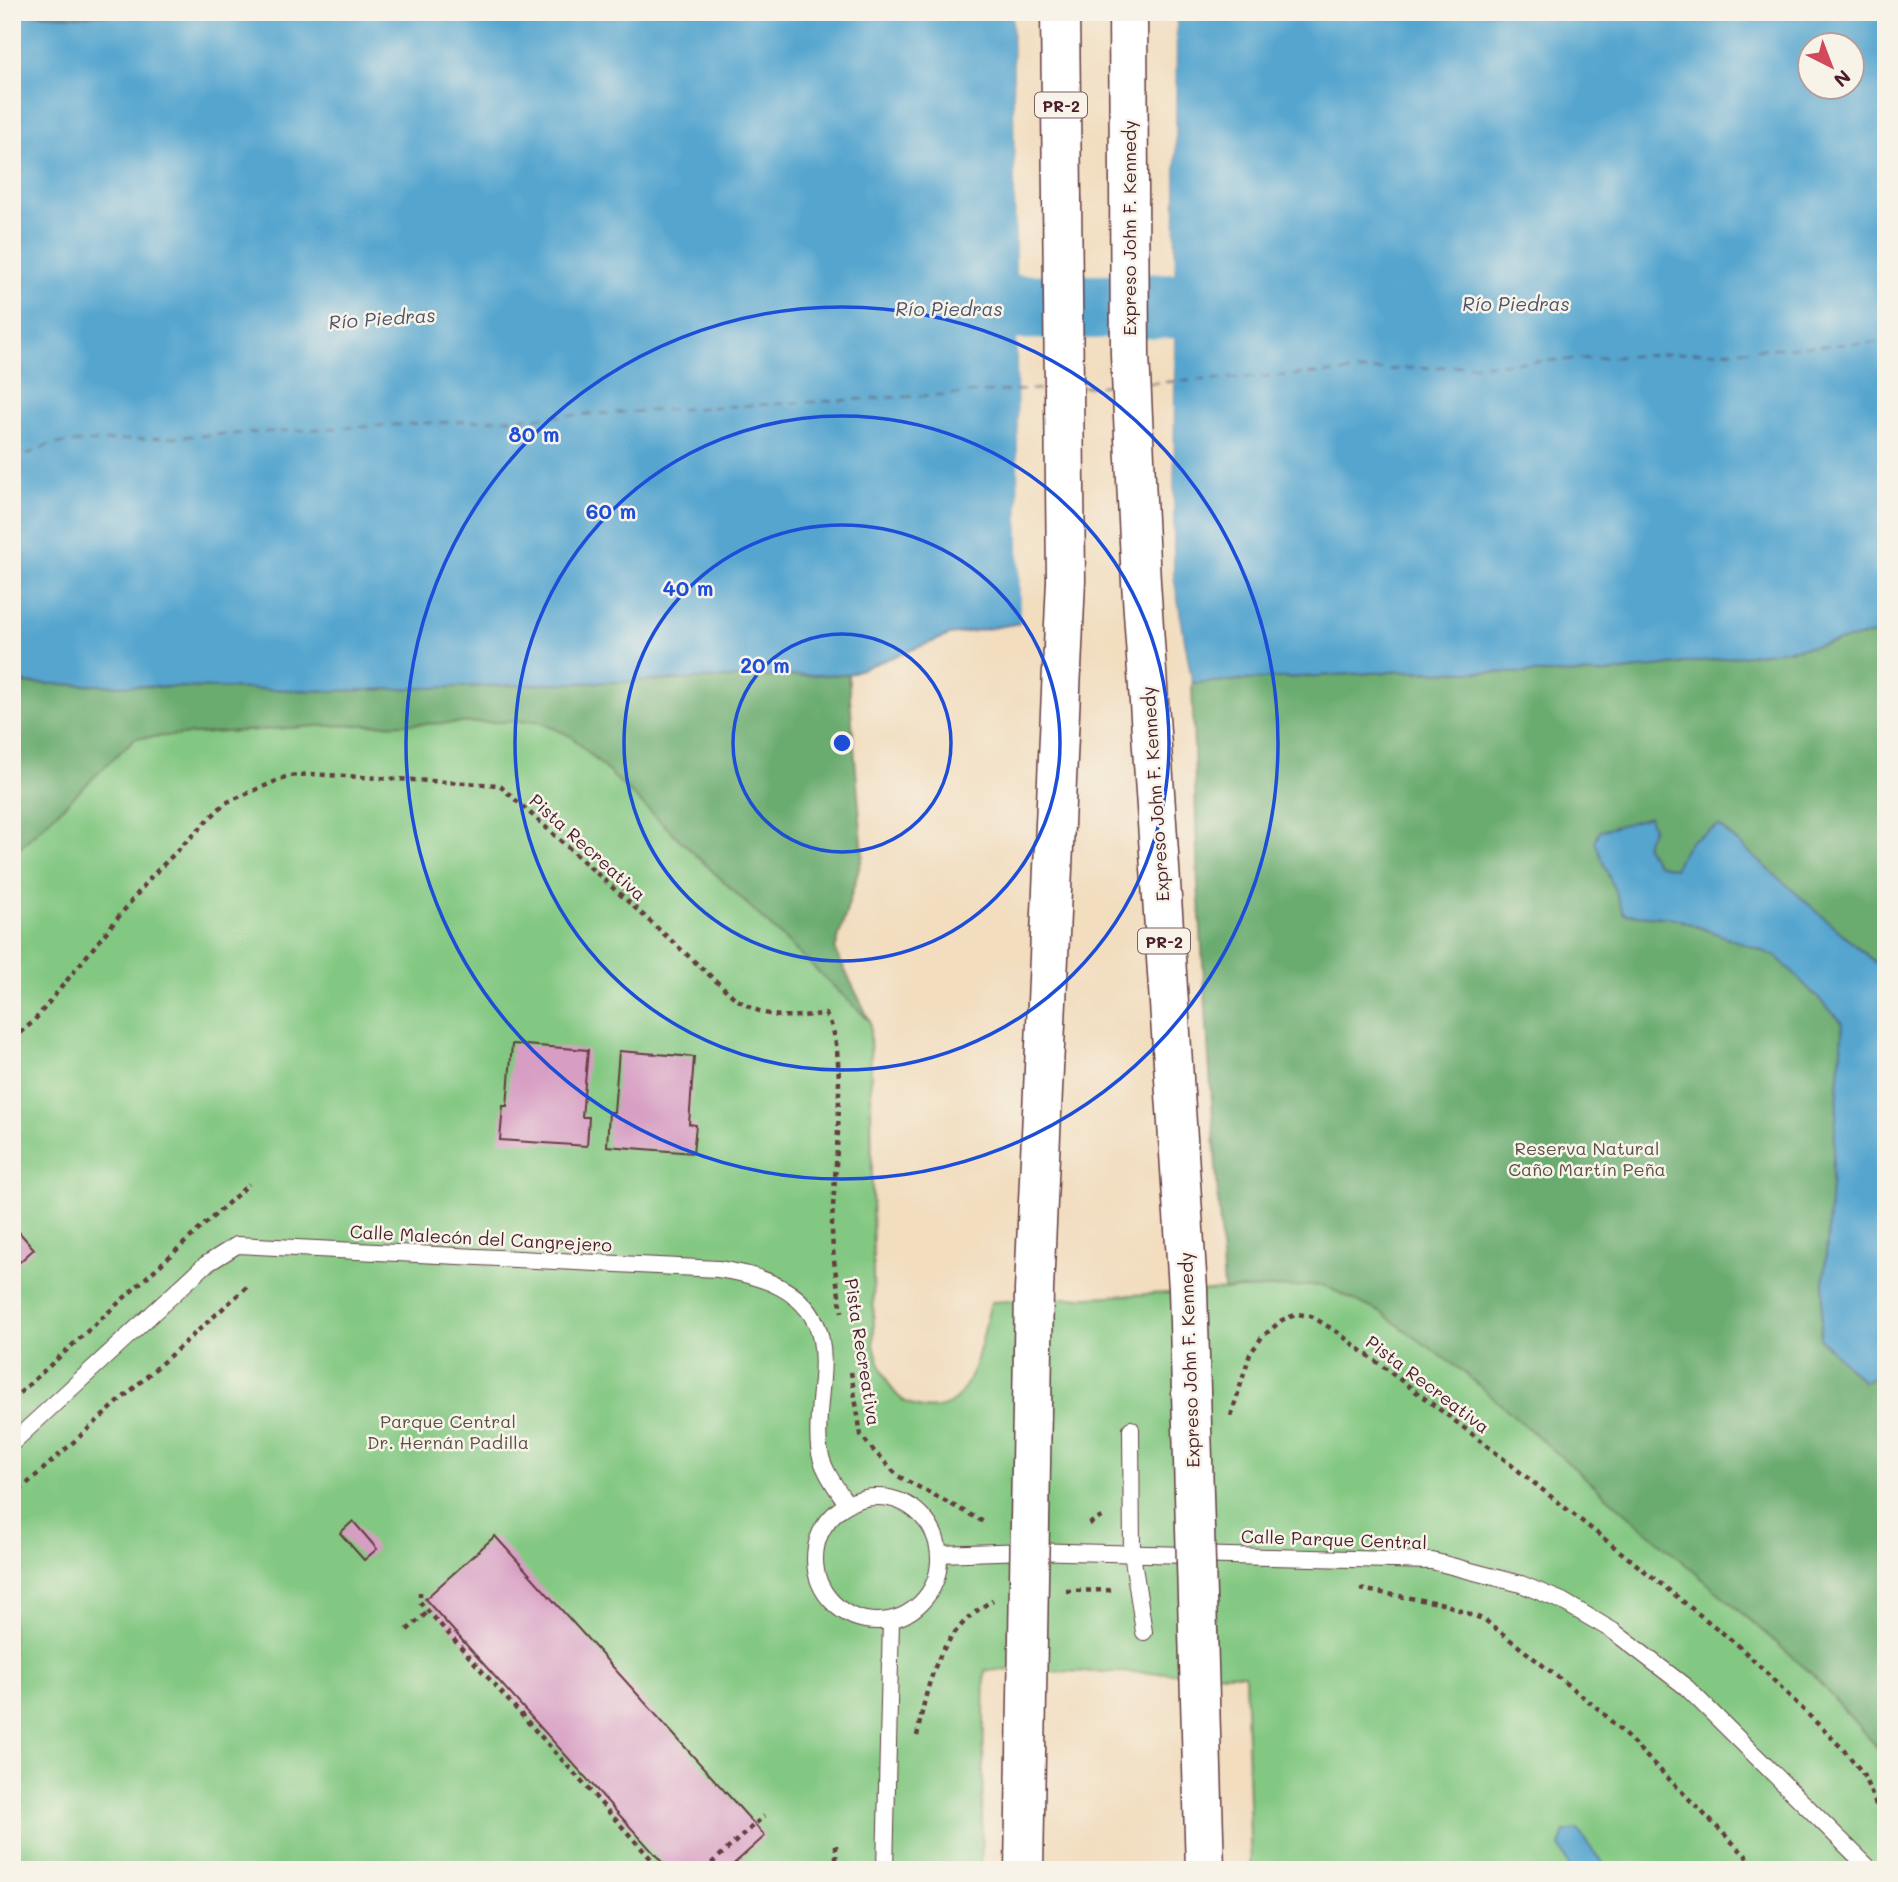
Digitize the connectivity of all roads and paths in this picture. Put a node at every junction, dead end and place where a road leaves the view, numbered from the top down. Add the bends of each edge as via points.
1 (1060, 12) edge
2 (1128, 12) edge
3 (12, 1039) edge
4 (248, 1184) dead end
5 (248, 1285) dead end
6 (842, 1314) dead end
7 (850, 1366) dead end
8 (12, 1400) edge
9 (1227, 1425) dead end
10 (1130, 1429) dead end
11 (12, 1443) edge
12 (12, 1497) edge
13 (1132, 1497) junction
14 (847, 1504) junction
15 (993, 1523) dead end
16 (1081, 1526) dead end
17 (1132, 1553) junction
18 (939, 1554) junction
19 (1346, 1588) dead end
20 (1138, 1589) junction
21 (1057, 1591) dead end
22 (420, 1592) dead end
23 (1004, 1593) dead end
24 (429, 1611) junction
25 (891, 1620) junction
26 (407, 1630) dead end
27 (1144, 1632) dead end
28 (915, 1744) dead end
29 (764, 1816) dead end
30 (1886, 1828) edge
31 (836, 1842) dead end
32 (661, 1870) edge
33 (704, 1870) edge
34 (836, 1870) edge
35 (885, 1870) edge
36 (1024, 1870) edge
37 (1205, 1870) edge
38 (1760, 1870) edge
39 (1871, 1870) edge

1 - 36 highway, PR-2, bridge via 1066,580 1034,1290
2 - 37 highway, Expreso John F. Kennedy / PR-2, bridge via 1130,355 1140,582 1188,1289
3 - 6 path, Pista Recreativa via 33,1022 151,877 219,808 247,791 288,776 310,774 499,785 736,999 773,1017 825,1014 833,1023 839,1054 832,1229
4 - 8 path
5 - 12 path
7 - 15 path, Pista Recreativa via 861,1435 873,1450 898,1476 981,1523
9 - 30 path, Pista Recreativa via 1250,1354 1262,1336 1282,1320 1298,1314 1311,1316 1476,1437 1739,1646 1862,1772
10 - 13 lane
11 - 14 lane, Calle Malecón del Cangrejero via 205,1265 237,1245 718,1269 779,1285 814,1323 821,1339 819,1448 826,1470
13 - 16 path via 1094,1523
13 - 17 lane
14 - 18 lane via 867,1498 903,1502 929,1525
14 - 25 lane via 821,1530 816,1546 815,1568 823,1592 854,1618
17 - 18 lane, Calle Parque Central
17 - 20 lane
17 - 39 lane, Calle Parque Central via 1432,1561 1521,1584 1562,1601 1614,1631 1686,1687
18 - 25 lane via 930,1591 905,1615
19 - 38 path via 1444,1604 1485,1620 1601,1711
20 - 21 path
20 - 27 lane
22 - 24 path via 420,1602
23 - 28 path via 965,1618 948,1638 930,1682
24 - 26 path
24 - 32 path
25 - 35 lane
29 - 33 path
31 - 34 path

